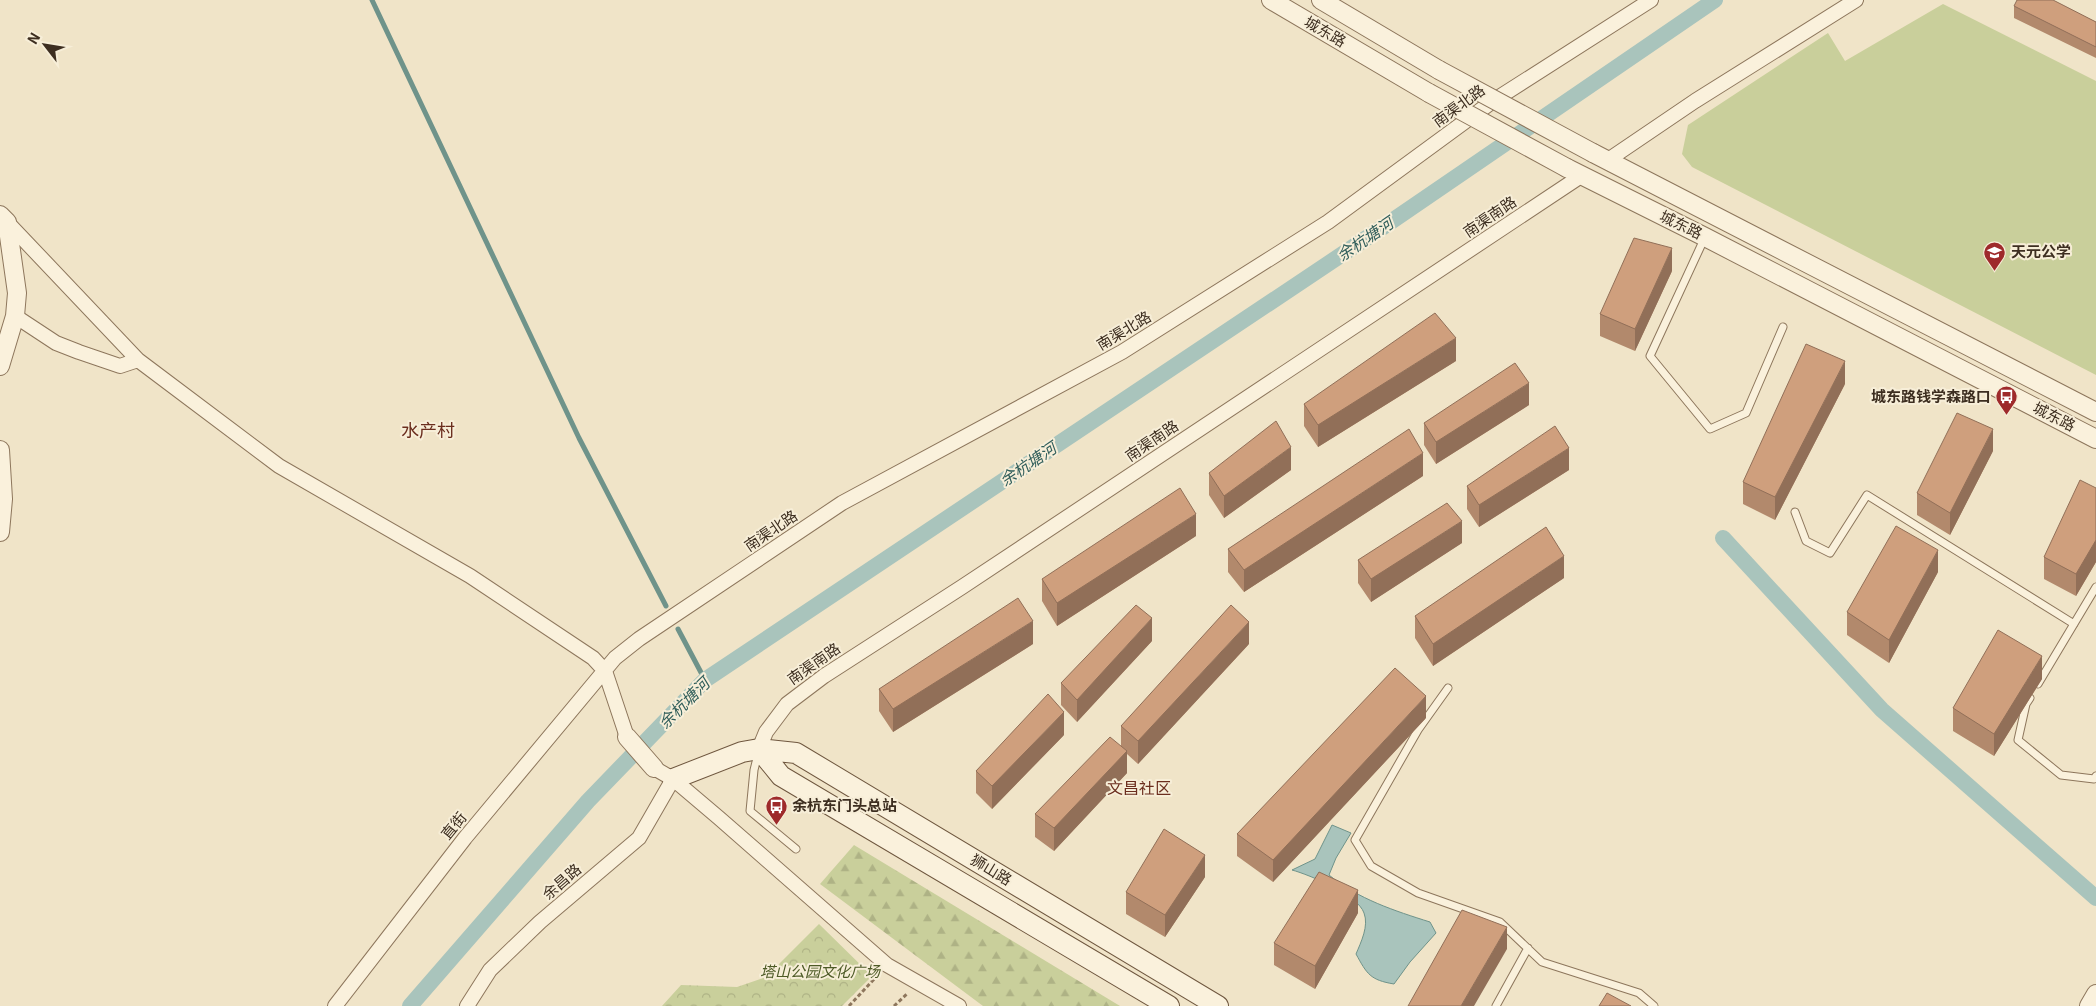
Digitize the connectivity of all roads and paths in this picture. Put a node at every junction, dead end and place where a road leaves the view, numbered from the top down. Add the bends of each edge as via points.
1 (1273, 0) edge
2 (1321, 0) edge
3 (1651, 0) edge
4 (1856, 0) edge
5 (1601, 157) junction
6 (1574, 172) junction
7 (4, 218) edge
8 (1705, 237) junction
9 (15, 316) junction
10 (1783, 327) dead end
11 (138, 360) junction
12 (0, 366) edge
13 (2096, 412) edge
14 (2096, 439) edge
15 (0, 450) edge
16 (1795, 512) dead end
17 (0, 532) edge
18 (2096, 588) edge
19 (2074, 624) junction
20 (604, 671) junction
21 (1448, 688) dead end
22 (627, 737) joint
23 (759, 749) junction
24 (654, 768) joint
25 (2096, 776) edge
26 (673, 779) junction
27 (796, 849) dead end
28 (1528, 948) junction
29 (887, 965) junction
30 (918, 983) junction
31 (2096, 994) edge
32 (335, 1006) edge
33 (467, 1006) edge
34 (849, 1006) edge
35 (894, 1006) edge
36 (959, 1006) edge
37 (1169, 1006) edge
38 (1218, 1006) edge
39 (1496, 1006) edge
40 (1654, 1006) edge
41 (2089, 1006) edge

1 - 6 street, 城东路, bridge via 1429,93
2 - 5 street, 城东路, bridge via 1439,70
3 - 20 street, 南渠北路 via 1493,101 1328,222 1130,347 842,503 639,640
4 - 5 street
5 - 13 street, 城东路
6 - 8 street, 城东路
6 - 23 street, 南渠南路 via 962,587 824,676 787,704 766,732
7 - 9 street via 17,293
7 - 11 street
8 - 10 lane via 1650,356 1710,429 1746,413
8 - 14 street, 城东路
9 - 11 street via 56,343 79,352 120,366
9 - 12 street
11 - 20 street via 279,466 470,576 593,658
15 - 17 street via 3,499
16 - 19 lane via 1806,541 1830,553 1867,495
18 - 19 lane
19 - 25 lane via 2026,704 2018,740 2061,775 2094,779
20 - 22 street
20 - 32 street, 直街 via 465,838
21 - 28 lane via 1418,730 1355,840 1371,866 1418,893 1500,922
22 - 24 street
23 - 26 main road, 狮山路 via 742,752
23 - 27 lane via 750,811
23 - 37 main road, 狮山路 via 781,776
23 - 38 main road, 狮山路 via 796,753
24 - 26 street
26 - 29 street
26 - 33 street, 余昌路 via 639,838 540,922 490,970
28 - 39 lane
28 - 40 lane via 1542,962 1639,993
29 - 30 street
29 - 34 path
30 - 35 path
30 - 36 street
31 - 41 street

